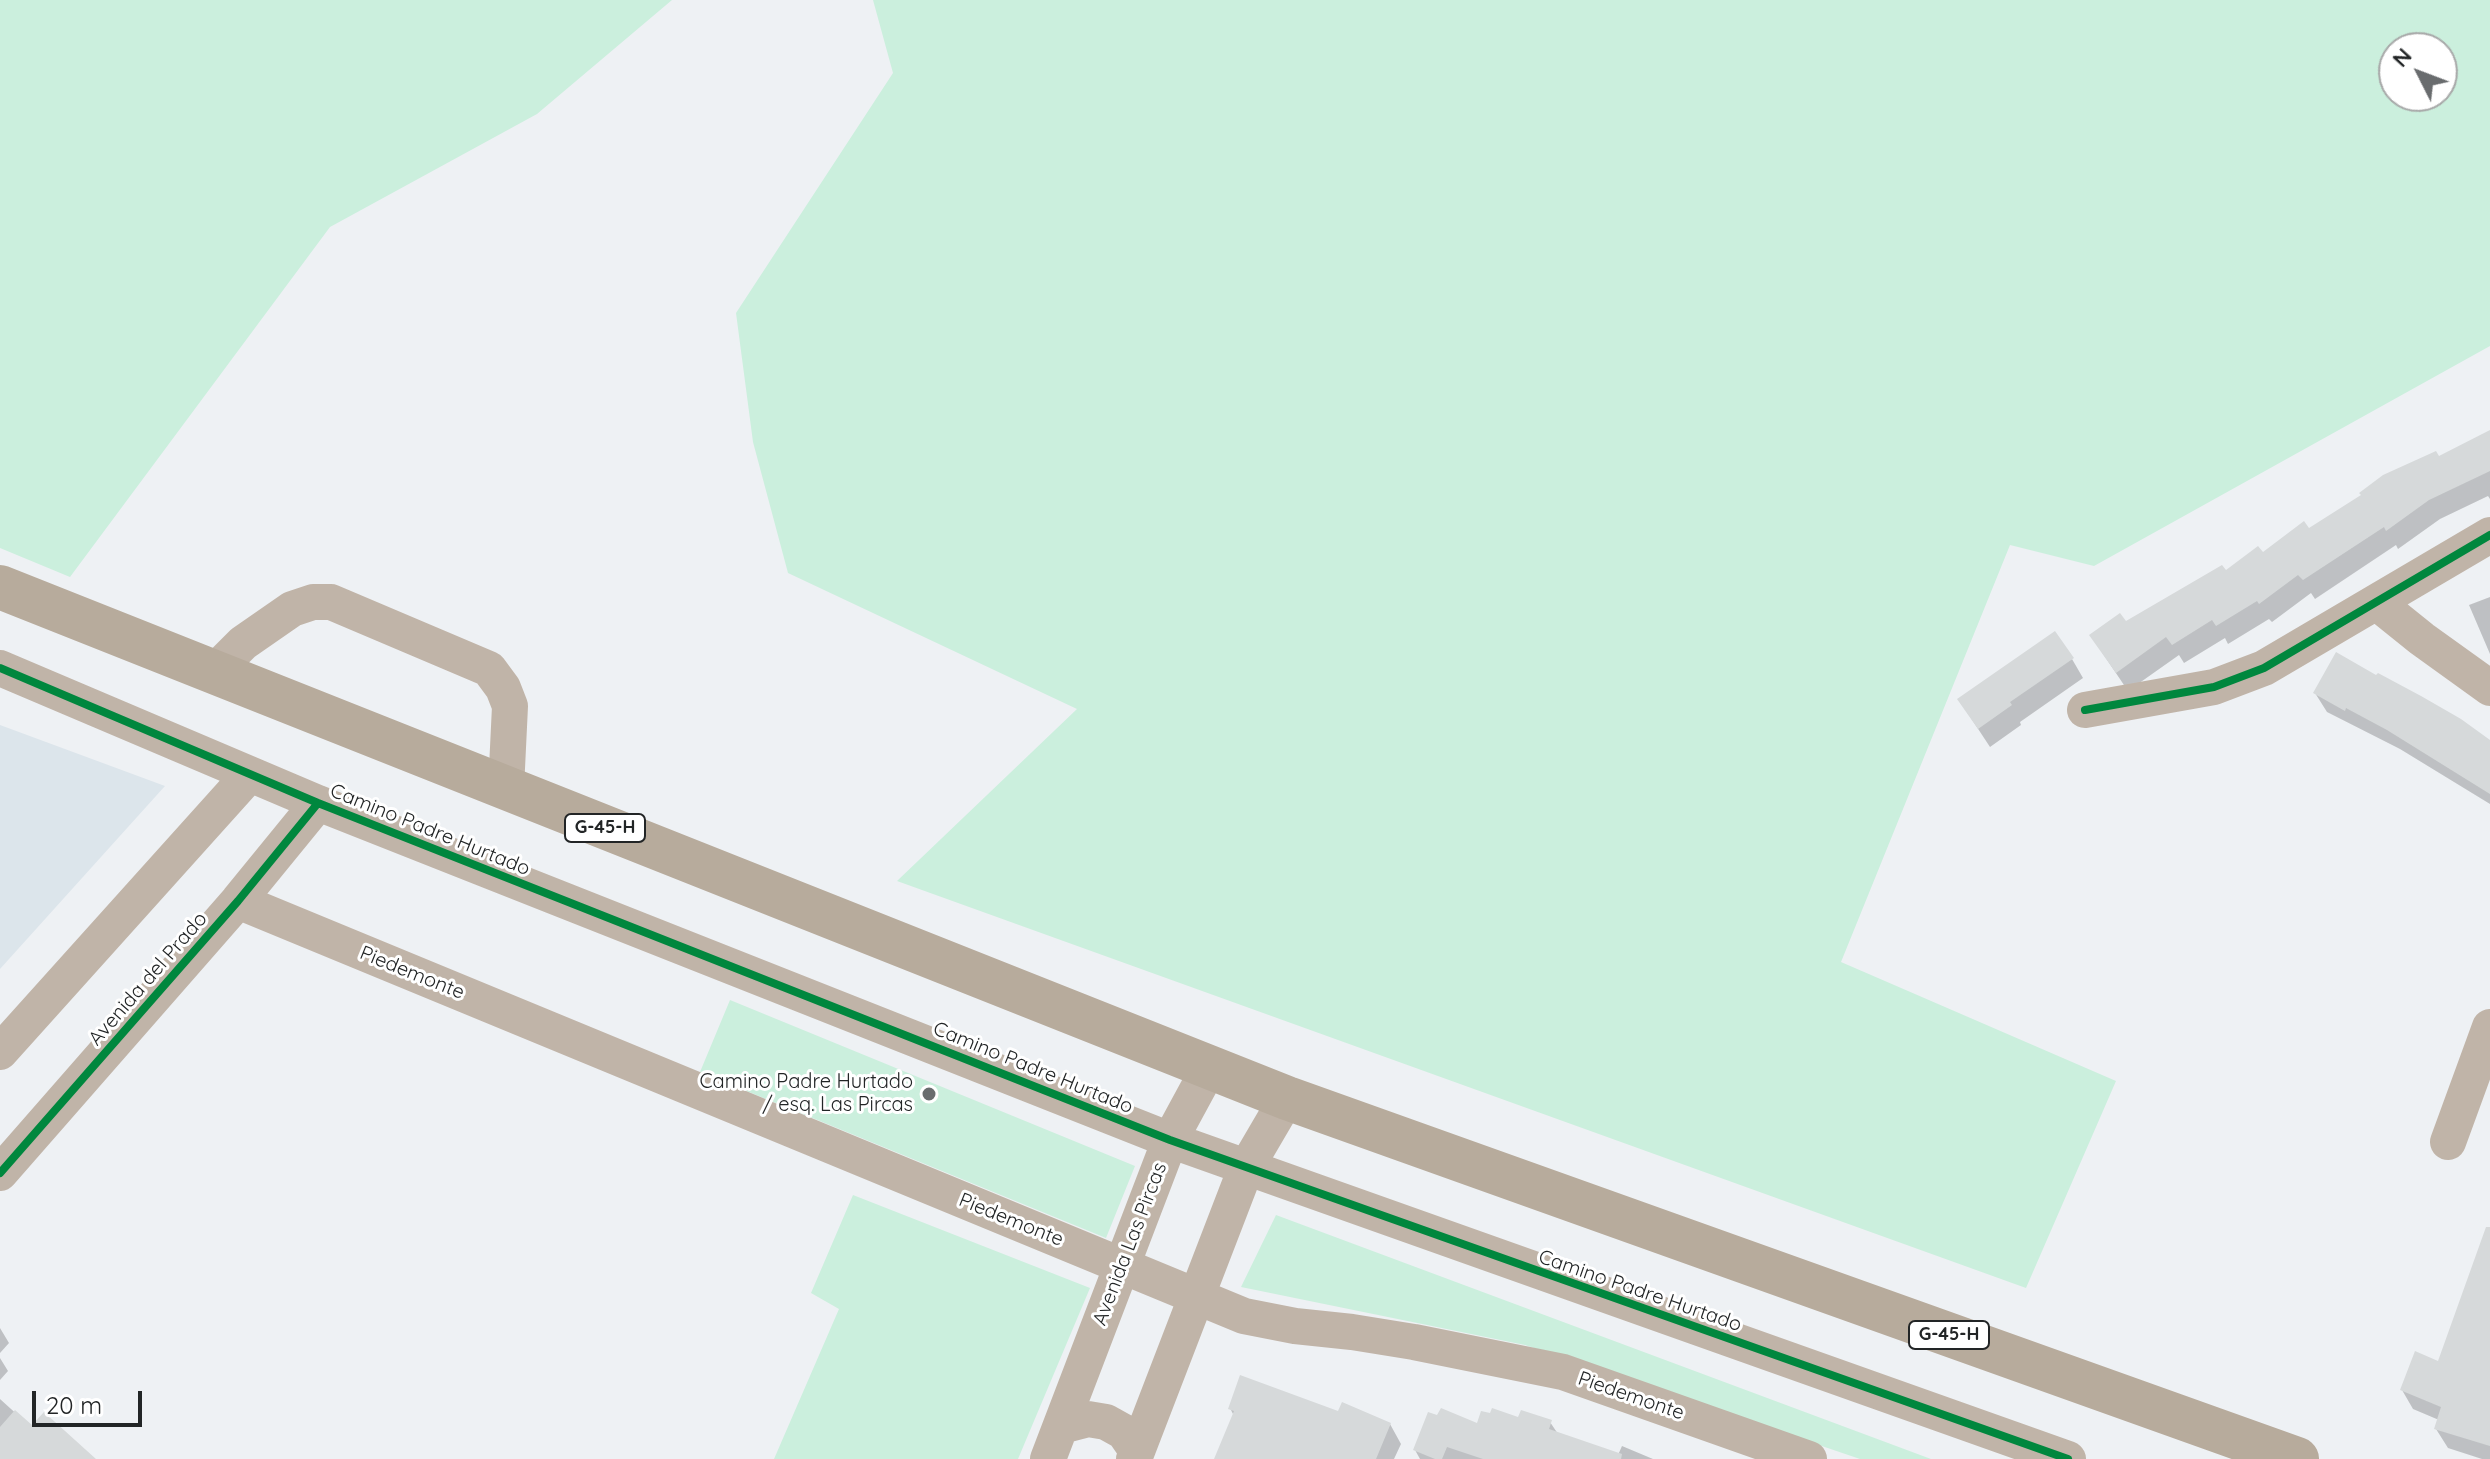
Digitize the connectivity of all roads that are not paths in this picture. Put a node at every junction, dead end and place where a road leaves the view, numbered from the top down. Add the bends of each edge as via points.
1 (2490, 535) edge
2 (0, 587) edge
3 (2376, 602) junction
4 (0, 668) edge
5 (214, 672) junction
6 (2490, 688) edge
7 (2085, 710) dead end
8 (249, 775) junction
9 (506, 789) junction
10 (318, 803) junction
11 (238, 901) junction
12 (2489, 1033) edge
13 (0, 1052) edge
14 (1209, 1068) junction
15 (1287, 1098) junction
16 (1170, 1140) junction
17 (2448, 1142) dead end
18 (1246, 1168) junction
19 (0, 1173) edge
20 (1122, 1266) junction
21 (1196, 1296) junction
22 (1061, 1426) junction
23 (1135, 1455) edge
24 (1048, 1459) edge
25 (1809, 1459) edge
26 (2068, 1459) edge
27 (2297, 1459) edge

1 - 3 street
2 - 5 main road, G-45-H
3 - 6 street
3 - 7 street via 2264,668 2214,687
4 - 8 street, Camino Padre Hurtado
5 - 9 main road, G-45-H
5 - 9 street via 243,643 292,609 331,602 489,669 510,706
8 - 10 street, Camino Padre Hurtado
8 - 13 street
9 - 14 main road, G-45-H
10 - 11 street, Avenida del Prado
10 - 16 street, Camino Padre Hurtado
11 - 19 street, Avenida del Prado
11 - 20 street, Piedemonte
12 - 17 street
14 - 15 main road, G-45-H
14 - 16 street, Avenida Las Pircas
15 - 18 street
15 - 27 main road, G-45-H
16 - 18 street, Camino Padre Hurtado
16 - 20 street, Avenida Las Pircas
18 - 21 street
18 - 26 street, Camino Padre Hurtado
20 - 21 street, Piedemonte
20 - 22 street, Avenida Las Pircas
21 - 23 street
21 - 25 street, Piedemonte via 1244,1316 1563,1372
22 - 23 street via 1088,1419 1106,1422 1124,1432
22 - 24 street, Avenida Las Pircas

